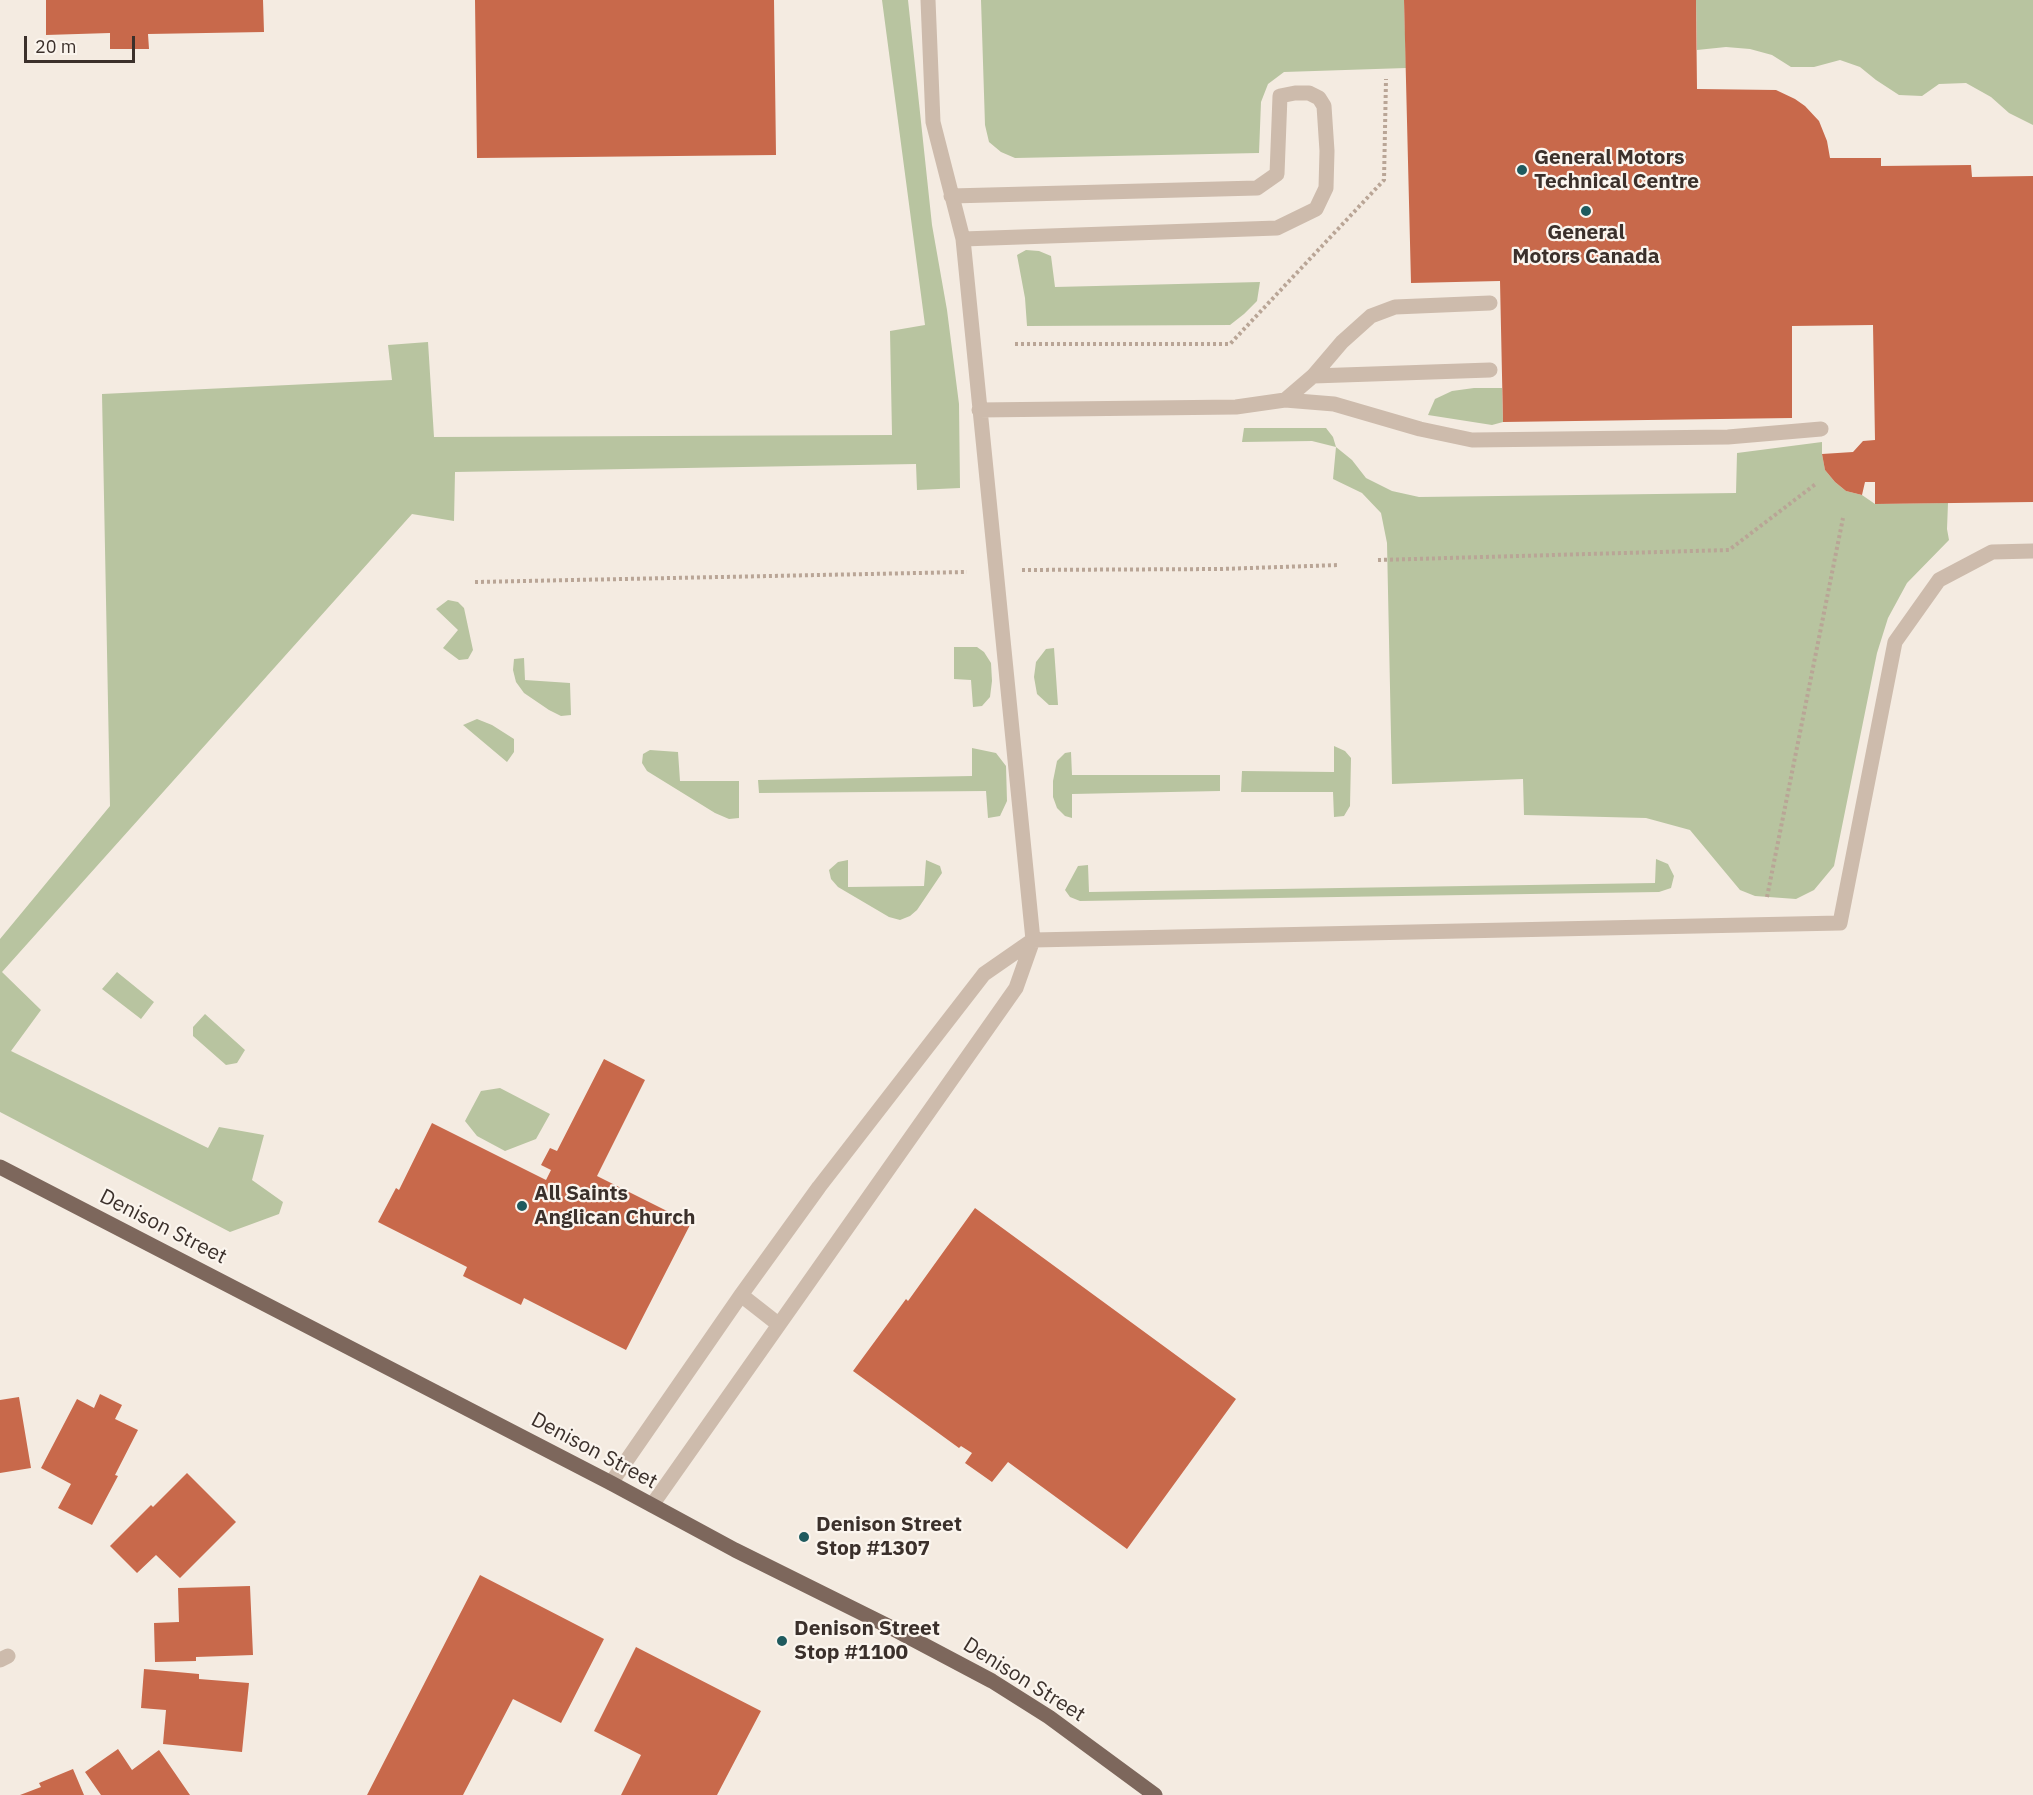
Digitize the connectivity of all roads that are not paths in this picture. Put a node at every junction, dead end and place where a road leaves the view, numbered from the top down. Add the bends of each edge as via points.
1 (928, 0) edge
2 (951, 196) junction
3 (963, 239) junction
4 (1490, 303) dead end
5 (1490, 370) dead end
6 (1313, 376) junction
7 (1285, 400) junction
8 (980, 410) junction
9 (1821, 429) dead end
10 (2033, 551) edge
11 (1033, 940) junction
12 (0, 1167) edge
13 (741, 1295) junction
14 (778, 1324) junction
15 (611, 1483) junction
16 (652, 1505) junction
17 (1155, 1795) edge

1 - 2 lane via 933,122
2 - 3 lane
2 - 3 lane via 1257,188 1277,174 1280,96 1309,93 1324,106 1326,188 1316,209 1277,228
3 - 8 lane
4 - 6 lane via 1395,307 1371,316
5 - 6 lane
6 - 7 lane
7 - 8 lane via 1236,406
7 - 9 lane via 1335,404 1472,440 1728,437
8 - 11 lane
10 - 11 lane via 1992,552 1939,580 1895,642 1840,923
11 - 13 lane via 984,974
11 - 14 lane via 1016,988
12 - 15 main road, Denison Street
13 - 14 lane
13 - 15 lane
14 - 16 lane
15 - 16 main road, Denison Street
16 - 17 main road, Denison Street via 992,1681 1049,1717

